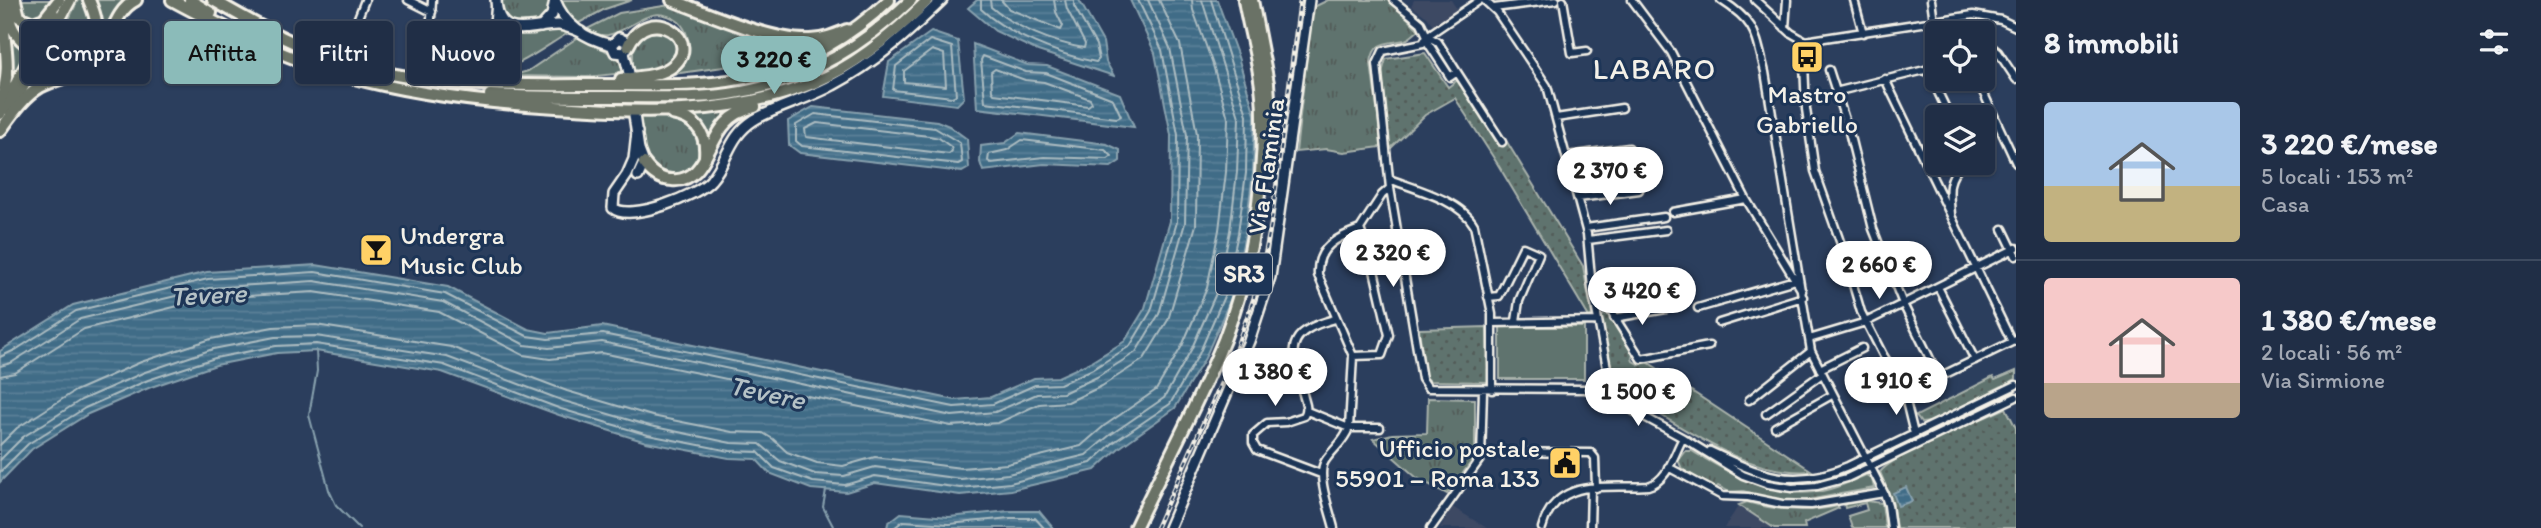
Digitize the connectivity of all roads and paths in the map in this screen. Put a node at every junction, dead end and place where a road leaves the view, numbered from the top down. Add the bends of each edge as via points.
1 (3, 0) edge
2 (9, 0) edge
3 (15, 0) edge
4 (59, 0) edge
5 (70, 0) edge
6 (89, 0) edge
7 (136, 0) edge
8 (164, 0) edge
9 (172, 0) edge
10 (190, 0) edge
11 (213, 0) edge
12 (222, 0) edge
13 (365, 0) edge
14 (408, 0) edge
15 (432, 0) edge
16 (555, 0) edge
17 (672, 0) edge
18 (890, 0) edge
19 (911, 0) edge
20 (928, 0) edge
21 (942, 0) edge
22 (1244, 0) edge
23 (1252, 0) edge
24 (1309, 0) edge
25 (1393, 0) edge
26 (1482, 0) edge
27 (1556, 0) edge
28 (1563, 0) edge
29 (1632, 0) edge
30 (1721, 0) edge
31 (1755, 0) edge
32 (1787, 0) edge
33 (1854, 0) edge
34 (1931, 0) edge
35 (496, 2) edge
36 (1494, 8) junction
37 (432, 12) junction
38 (197, 13) junction
39 (871, 17) junction
40 (213, 21) edge
41 (223, 21) edge
42 (250, 21) edge
43 (250, 21) edge
44 (357, 21) edge
45 (429, 21) edge
46 (494, 21) edge
47 (504, 21) edge
48 (1934, 21) joint
49 (1925, 23) edge
50 (540, 27) junction
51 (1785, 27) junction
52 (2016, 27) edge
53 (520, 29) edge
54 (581, 32) junction
55 (1863, 33) junction
56 (281, 36) edge
57 (1426, 38) junction
58 (1805, 41) junction
59 (626, 49) junction
60 (1995, 50) edge
61 (281, 51) edge
62 (1587, 51) dead end
63 (1925, 69) edge
64 (1829, 70) dead end
65 (629, 73) dead end
66 (1885, 79) junction
67 (2016, 79) edge
68 (812, 83) junction
69 (581, 85) junction
70 (1982, 91) edge
71 (1835, 92) junction
72 (428, 93) junction
73 (0, 102) edge
74 (1622, 108) dead end
75 (652, 111) junction
76 (0, 114) edge
77 (634, 115) dead end
78 (1556, 118) junction
79 (0, 131) edge
80 (637, 132) junction
81 (1502, 142) dead end
82 (1629, 148) dead end
83 (1567, 156) junction
84 (705, 158) junction
85 (644, 163) junction
86 (2016, 163) edge
87 (1638, 169) dead end
88 (1952, 175) edge
89 (638, 176) junction
90 (661, 178) junction
91 (1573, 178) junction
92 (1389, 179) junction
93 (620, 185) junction
94 (1390, 188) junction
95 (1639, 190) dead end
96 (1578, 198) junction
97 (1746, 199) junction
98 (1673, 212) dead end
99 (1664, 217) dead end
100 (1952, 219) junction
101 (1586, 228) junction
102 (1360, 229) junction
103 (2003, 229) dead end
104 (1667, 230) dead end
105 (1588, 240) junction
106 (2015, 251) edge
107 (1976, 268) junction
108 (1797, 279) junction
109 (1938, 287) junction
110 (1592, 288) junction
111 (1803, 295) junction
112 (1488, 297) junction
113 (1903, 304) junction
114 (1698, 308) dead end
115 (1666, 309) dead end
116 (1614, 318) junction
117 (1335, 319) junction
118 (1516, 321) junction
119 (1598, 321) junction
120 (1866, 322) junction
121 (1492, 323) junction
122 (1718, 323) dead end
123 (1809, 339) junction
124 (2014, 341) edge
125 (1709, 346) dead end
126 (1862, 348) dead end
127 (1811, 351) junction
128 (1353, 356) junction
129 (1975, 360) junction
130 (1821, 371) junction
131 (1939, 377) junction
132 (2016, 385) edge
133 (1483, 390) junction
134 (1492, 390) junction
135 (1906, 393) junction
136 (1832, 394) junction
137 (1608, 395) junction
138 (2016, 397) edge
139 (1749, 400) dead end
140 (1307, 411) junction
141 (1960, 411) junction
142 (1766, 414) dead end
143 (1947, 418) junction
144 (1965, 422) junction
145 (1349, 428) junction
146 (1774, 428) dead end
147 (1951, 428) junction
148 (1380, 429) dead end
149 (1914, 434) junction
150 (1683, 438) junction
151 (1482, 452) junction
152 (1865, 457) junction
153 (1668, 467) junction
154 (1870, 467) junction
155 (1321, 474) junction
156 (1593, 488) junction
157 (1884, 493) junction
158 (1135, 528) edge
159 (1143, 528) edge
160 (1169, 528) edge
161 (1334, 528) edge
162 (1431, 528) edge
163 (1542, 528) edge
164 (1590, 528) edge
165 (1891, 528) edge

1 - 73 highway via 7,75
2 - 6 highway, bridge via 10,24 17,36 57,59 77,58 93,43 96,20
3 - 4 highway via 18,16 33,23 44,19
4 - 76 main road
5 - 79 main road
7 - 79 highway via 120,14 94,61 81,72 38,88
8 - 38 highway
9 - 38 highway
10 - 41 highway
11 - 42 highway
12 - 43 highway
13 - 44 street
14 - 37 street
15 - 37 street
16 - 50 street via 552,15
16 - 54 street via 563,18
17 - 39 highway via 799,40 831,36
18 - 39 highway
19 - 72 highway via 848,51 783,81 737,93 666,97
20 - 68 highway via 873,49
21 - 93 street via 900,41 863,68 746,127 732,141 713,178 699,190 645,210 623,213 614,210 612,203
22 - 158 highway, SR3 via 1259,67 1263,116 1251,244 1224,339
23 - 159 highway, SR3 via 1270,113 1257,249 1228,347
24 - 160 street, Via Flaminia via 1270,277 1249,341
25 - 57 street via 1421,23
26 - 36 street
26 - 57 street
27 - 36 street
28 - 62 street via 1572,53
29 - 97 street via 1671,52
30 - 108 street via 1742,14 1755,31
31 - 51 street
32 - 51 street
33 - 55 street
34 - 48 street
35 - 46 street
35 - 47 street
36 - 78 street via 1544,78
37 - 45 street
38 - 40 highway
39 - 69 highway via 826,48 755,76 701,83
48 - 52 street via 1978,15
49 - 55 street
50 - 53 street
50 - 54 street via 561,25
51 - 58 street
54 - 59 street via 612,45 621,38 627,41
55 - 58 street
56 - 69 highway via 316,53 390,74 452,82
57 - 81 street via 1437,42
57 - 92 street via 1423,43 1385,50 1378,59
58 - 120 street via 1813,163
59 - 65 street
59 - 69 highway via 638,26 653,18 672,24 682,41 677,60 664,71
60 - 67 street
61 - 72 highway via 346,76
63 - 66 street
64 - 71 street
66 - 71 street
66 - 100 street
68 - 75 highway via 732,105
68 - 84 highway via 734,115
70 - 86 street
71 - 113 street via 1873,229
72 - 75 highway via 526,105
74 - 78 street
75 - 84 highway via 684,117 696,125 705,141
77 - 80 street
78 - 83 street
80 - 85 street
80 - 93 street via 632,166
82 - 83 street
83 - 91 street
84 - 90 highway via 686,178
85 - 89 street
85 - 90 highway
87 - 91 street
88 - 100 street
89 - 90 street
89 - 93 street
91 - 96 street
92 - 94 street
92 - 112 street via 1455,206 1469,217
94 - 102 street
94 - 133 street via 1422,379 1426,387
95 - 96 street
96 - 101 street
97 - 98 street
97 - 108 street
99 - 101 street
100 - 107 street
101 - 105 street
102 - 117 street via 1332,242 1319,262 1318,275
102 - 128 street via 1389,335 1382,355
103 - 106 street
104 - 105 street
105 - 110 street
106 - 107 street
107 - 109 street
107 - 124 street
108 - 111 street
108 - 114 street
109 - 113 street
109 - 129 street
110 - 116 street
110 - 119 street
111 - 122 street
111 - 123 street
112 - 118 street via 1499,296 1522,247 1539,254 1519,301
112 - 121 street
113 - 120 street
113 - 131 street
115 - 116 street
116 - 125 street via 1641,359
117 - 128 street
117 - 140 street via 1307,327 1295,344 1295,368
118 - 119 street
118 - 121 street
119 - 137 street
120 - 123 street
120 - 135 street
121 - 134 street
123 - 127 street
124 - 129 street
126 - 130 street
127 - 130 street
127 - 139 street
128 - 145 street
129 - 131 street
130 - 136 street
130 - 142 street
131 - 135 street
132 - 141 street
133 - 134 street
133 - 151 street
134 - 137 street via 1585,389
135 - 149 street
136 - 146 street
136 - 152 street
137 - 150 street
138 - 144 street
140 - 145 street
140 - 155 street via 1297,419 1267,423 1253,435 1253,443 1257,450
141 - 143 street
141 - 144 street
143 - 147 street
143 - 149 street
144 - 147 street
145 - 148 street
145 - 155 street via 1326,458
147 - 154 street
149 - 152 street
150 - 152 street via 1747,469 1780,477 1823,474
150 - 153 street
150 - 154 street via 1743,475 1778,486 1825,485
151 - 156 street via 1591,453 1595,458
151 - 162 street
152 - 154 street
153 - 156 street via 1654,484
153 - 157 street via 1717,494 1772,503 1799,505
154 - 157 street
155 - 161 street
156 - 163 street via 1559,498
156 - 164 street
157 - 165 street

